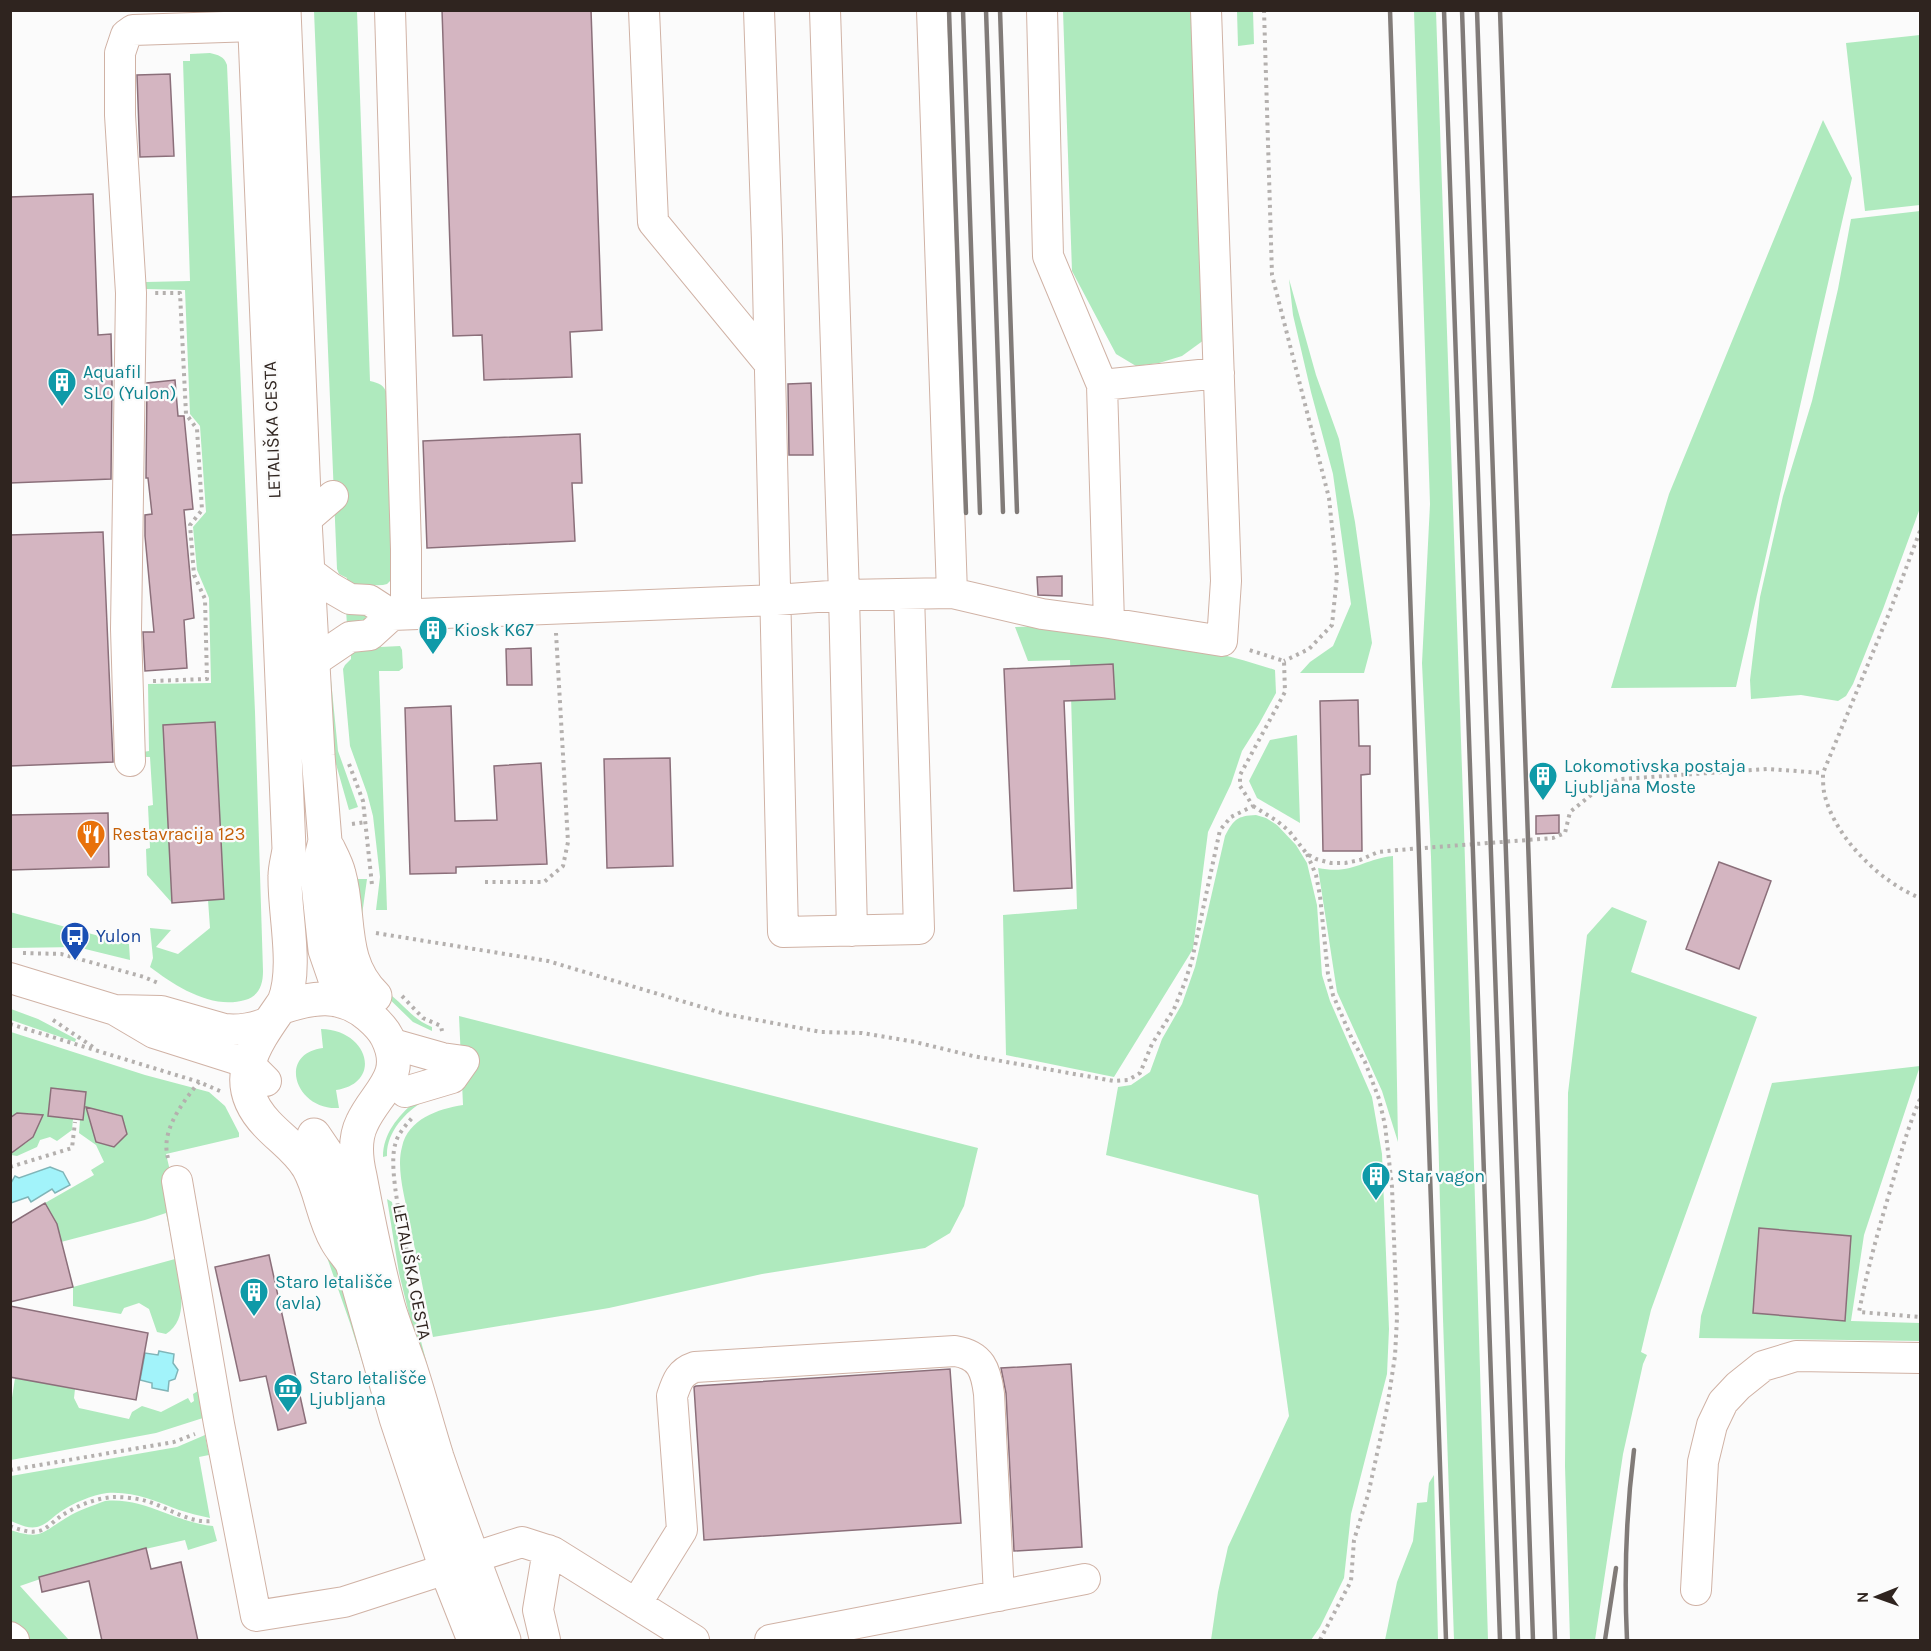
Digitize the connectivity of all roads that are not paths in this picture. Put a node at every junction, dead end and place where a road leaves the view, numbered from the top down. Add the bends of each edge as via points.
1 (284, 10) edge
2 (390, 10) edge
3 (644, 10) edge
4 (759, 10) edge
5 (825, 10) edge
6 (932, 10) edge
7 (1042, 10) edge
8 (1206, 10) edge
9 (255, 18) edge
10 (769, 363) junction
11 (1219, 373) junction
12 (1102, 385) junction
13 (333, 496) dead end
14 (305, 520) junction
15 (308, 571) junction
16 (952, 593) junction
17 (909, 594) junction
18 (844, 595) junction
19 (776, 600) junction
20 (399, 614) junction
21 (1109, 623) junction
22 (313, 662) junction
23 (130, 761) dead end
24 (338, 833) junction
25 (852, 931) junction
26 (12, 966) edge
27 (350, 1003) junction
28 (115, 1010) junction
29 (284, 1010) junction
30 (402, 1041) junction
31 (254, 1080) junction
32 (411, 1102) junction
33 (371, 1127) junction
34 (314, 1135) junction
35 (177, 1181) road end
36 (352, 1263) junction
37 (1920, 1358) edge
38 (548, 1550) junction
39 (459, 1564) junction
40 (1084, 1579) dead end
41 (1696, 1590) dead end
42 (999, 1596) junction
43 (636, 1604) junction
44 (10, 1637) edge
45 (14, 1641) edge
46 (474, 1641) edge
47 (504, 1641) edge
48 (545, 1641) edge
49 (694, 1641) edge
50 (770, 1641) edge

1 - 14 main road, LETALIŠKA CESTA
2 - 20 street via 405,513
3 - 10 street via 653,222
4 - 10 street
5 - 18 street
6 - 16 street
7 - 12 street via 1048,256
8 - 11 street
9 - 23 street via 133,30 126,35 120,53 130,293 126,629
9 - 29 main road, LETALIŠKA CESTA via 289,849 285,874 289,983
10 - 19 street
11 - 12 street
11 - 21 street via 1226,581 1222,641
12 - 21 street
13 - 14 street
14 - 15 main road, LETALIŠKA CESTA
15 - 20 street via 350,599 369,600
15 - 22 main road, LETALIŠKA CESTA
16 - 17 street
16 - 21 street via 1042,614
17 - 18 street
17 - 25 street via 919,929
18 - 19 street
18 - 25 street
19 - 20 street
19 - 25 street via 783,932
20 - 22 street via 370,635 350,638
22 - 24 main road, LETALIŠKA CESTA
24 - 27 main road, LETALIŠKA CESTA via 317,874 323,938 335,979
24 - 30 main road, LETALIŠKA CESTA via 339,873 354,965 364,985 398,1020
26 - 28 street
27 - 29 main road, LETALIŠKA CESTA via 333,999
27 - 30 main road, LETALIŠKA CESTA via 373,1019 385,1034
28 - 29 street via 161,1011 233,1030 258,1027
28 - 31 street via 154,1033 239,1060
29 - 31 main road, LETALIŠKA CESTA via 295,1018 273,1048 266,1068
30 - 32 main road, LETALIŠKA CESTA via 412,1063
30 - 32 street via 442,1058 464,1061 452,1078
30 - 33 main road, LETALIŠKA CESTA via 392,1054 392,1075 362,1123
31 - 34 main road, LETALIŠKA CESTA via 268,1091 277,1109 290,1122
31 - 36 main road, LETALIŠKA CESTA via 261,1118 302,1158 336,1240
32 - 33 main road, LETALIŠKA CESTA via 397,1106
33 - 34 main road, LETALIŠKA CESTA via 335,1137
33 - 39 main road, LETALIŠKA CESTA via 377,1137 374,1169 411,1368 437,1456
34 - 36 main road, LETALIŠKA CESTA via 338,1179 352,1233
35 - 39 street via 256,1616 344,1602
36 - 39 main road, LETALIŠKA CESTA via 396,1418
37 - 41 street via 1796,1356 1763,1366 1738,1386 1723,1402 1712,1425 1703,1462
38 - 39 street via 522,1542
38 - 43 street
38 - 48 street via 538,1610
39 - 46 main road, LETALIŠKA CESTA
39 - 47 main road, LETALIŠKA CESTA
40 - 42 street
42 - 43 street via 987,1380 976,1359 955,1351 686,1370 672,1395 682,1530
42 - 50 street
43 - 49 street
44 - 45 street

